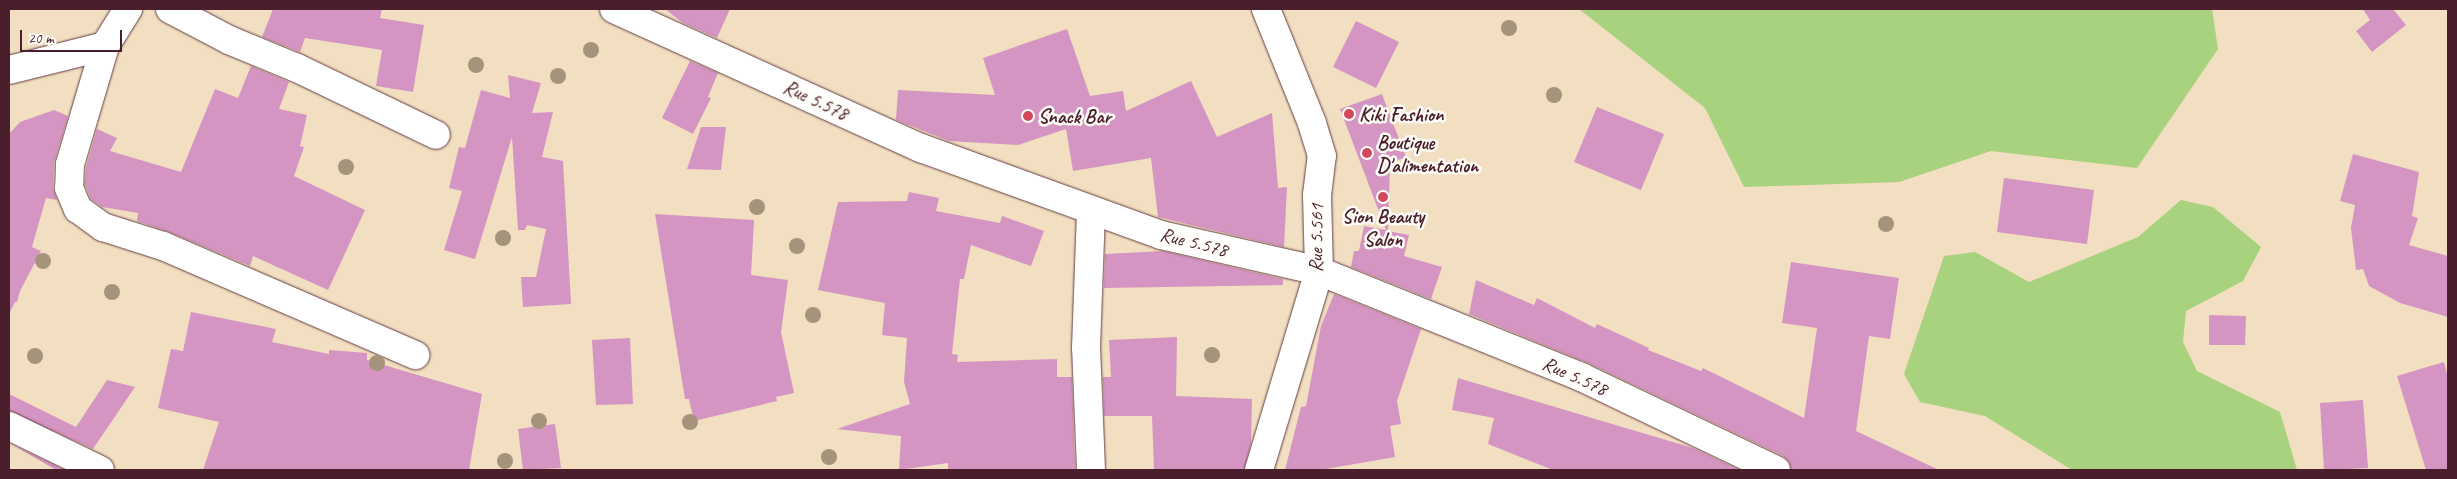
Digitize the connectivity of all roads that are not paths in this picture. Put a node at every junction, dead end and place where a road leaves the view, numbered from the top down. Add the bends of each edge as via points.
1 (128, 9) edge
2 (170, 9) edge
3 (614, 9) edge
4 (1266, 9) edge
5 (105, 46) junction
6 (9, 70) edge
7 (436, 135) dead end
8 (1091, 211) junction
9 (1318, 271) junction
10 (415, 355) dead end
11 (9, 426) edge
12 (100, 470) edge
13 (1091, 470) edge
14 (1259, 470) edge
15 (1776, 470) edge

1 - 5 street
2 - 7 street via 229,40 297,68
3 - 8 street, Rue 5.578 via 921,148
4 - 9 street, Rue 5.561 via 1322,156 1317,195
5 - 6 street
5 - 10 street via 70,164 69,188 78,209 103,227 163,246
8 - 9 street, Rue 5.578 via 1161,235
8 - 13 street via 1086,348
9 - 14 street, Rue 5.561
9 - 15 street, Rue 5.578 via 1581,377
11 - 12 street

